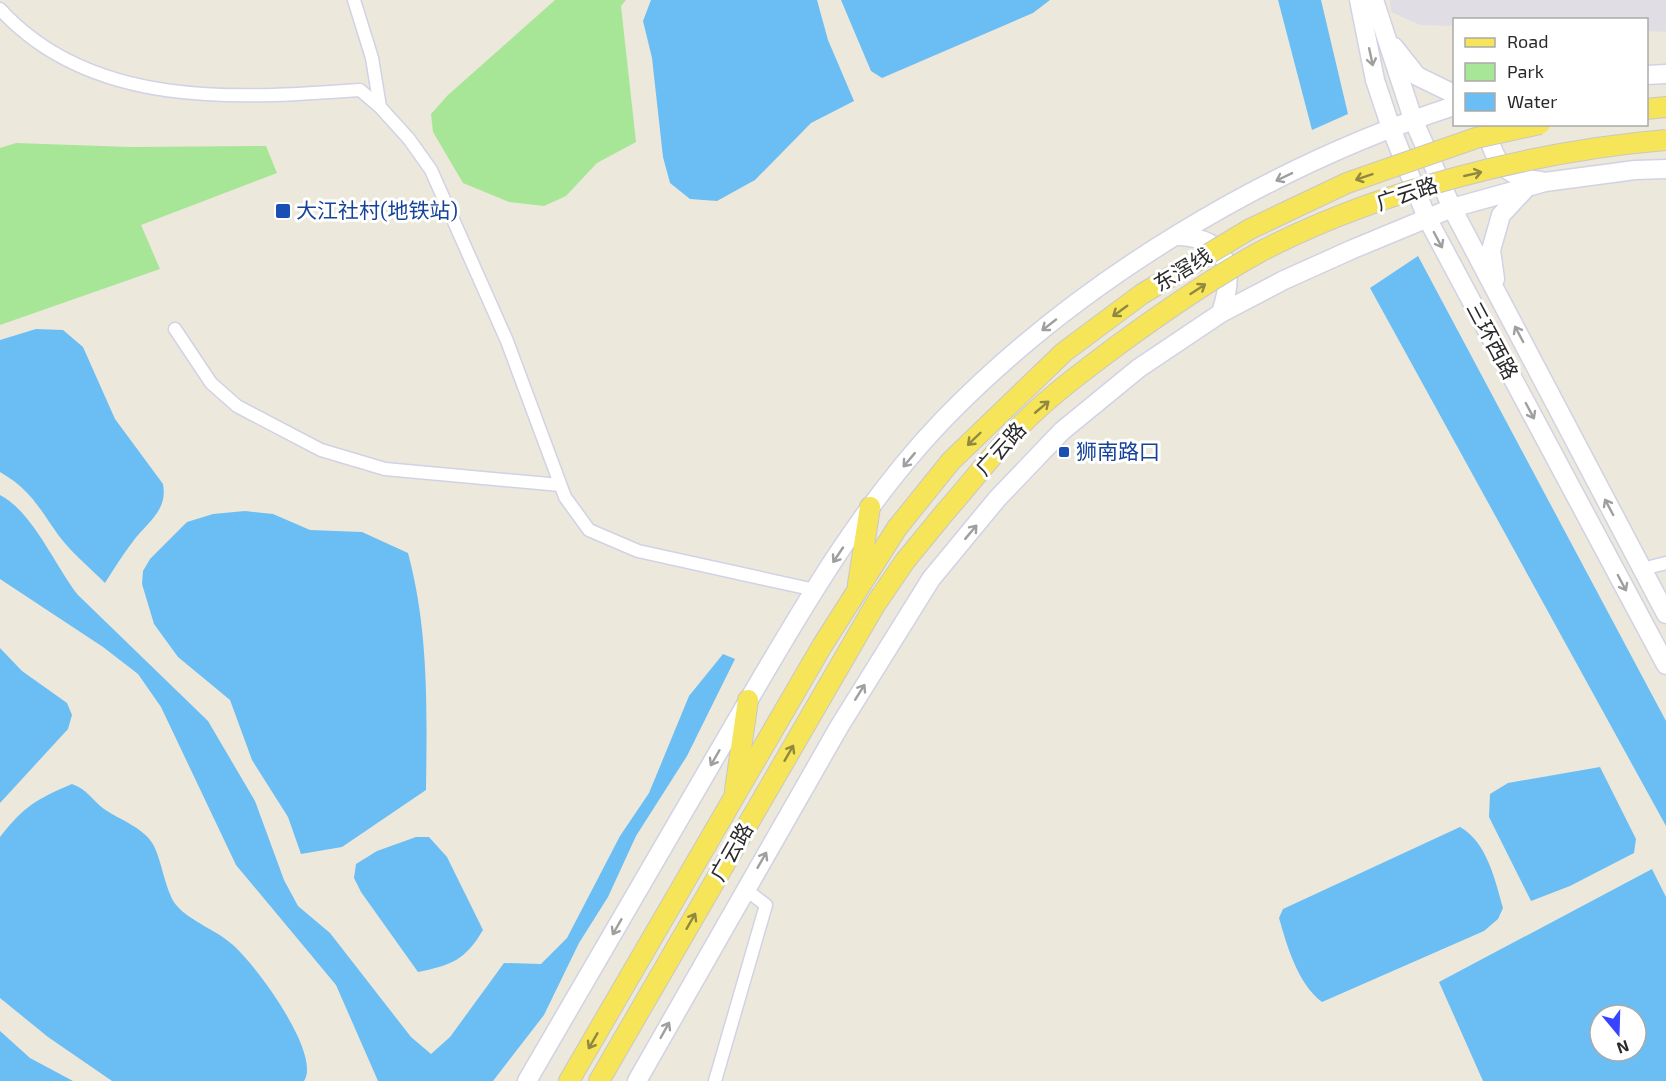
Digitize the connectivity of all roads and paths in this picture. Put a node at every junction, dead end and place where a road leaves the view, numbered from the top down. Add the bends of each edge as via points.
1 (354, 0) edge
2 (1359, 0) edge
3 (1374, 0) edge
4 (0, 9) edge
5 (1387, 37) junction
6 (1666, 74) edge
7 (1648, 75) edge
8 (1453, 94) edge
9 (380, 106) junction
10 (1453, 107) edge
11 (1666, 107) edge
12 (1648, 109) edge
13 (1413, 120) junction
14 (1487, 126) edge
15 (1531, 126) edge
16 (1391, 128) junction
17 (1666, 140) edge
18 (1666, 169) edge
19 (1536, 184) junction
20 (1452, 207) junction
21 (1427, 218) junction
22 (1178, 236) junction
23 (1497, 293) junction
24 (1221, 313) junction
25 (175, 329) dead end
26 (560, 485) junction
27 (870, 507) junction
28 (897, 528) joint
29 (1666, 563) edge
30 (1642, 568) junction
31 (815, 590) junction
32 (857, 592) junction
33 (1666, 614) edge
34 (1666, 665) edge
35 (748, 700) junction
36 (734, 800) junction
37 (745, 889) junction
38 (527, 1081) edge
39 (569, 1081) edge
40 (599, 1081) edge
41 (637, 1081) edge
42 (715, 1081) edge

1 - 9 street via 372,58
2 -> 16 main road, 三环西路 via 1375,80
3 - 5 main road, 三环西路
4 - 9 street via 15,26 69,64 127,84 257,98 360,90
5 - 8 main road via 1417,76
5 - 13 main road, 三环西路
6 - 7 main road
9 - 26 street via 431,170 507,341
10 - 13 main road
11 - 12 main road
13 - 16 main road
13 - 20 main road, 三环西路
14 - 19 main road via 1495,156 1507,171
15 -> 28 main road, 东滘线, bridge via 1476,138 1347,183 1250,229 1142,294 1064,352 951,461
16 - 21 main road, 三环西路
16 -> 22 main road via 1236,201
40 -> 17 main road, 广云路, bridge via 875,605 905,561 1021,425 1092,364 1153,319 1259,253 1321,224 1465,176 1585,151
18 - 19 main road
19 - 20 main road
19 - 23 main road via 1501,215 1491,250
20 - 21 main road
20 - 23 main road, 三环西路
21 - 24 main road via 1284,280
21 -> 34 main road, 三环西路
22 - 24 main road via 1204,240 1227,261 1230,276
22 -> 27 main road via 1126,268 1002,362 940,422
30 -> 23 main road, 三环西路
37 -> 24 main road via 931,579 1062,432 1139,368
25 - 26 street via 211,383 237,406 321,450 385,470
26 - 31 street via 589,530 638,551
27 -> 31 main road
27 - 32 main road
28 - 32 main road, 广云路
29 - 30 street
30 - 33 main road, 三环西路
31 - 35 main road
32 - 36 main road, 广云路
35 - 36 main road
35 -> 38 main road
36 -> 39 main road, 广云路
41 -> 37 main road
37 - 42 street via 766,905

